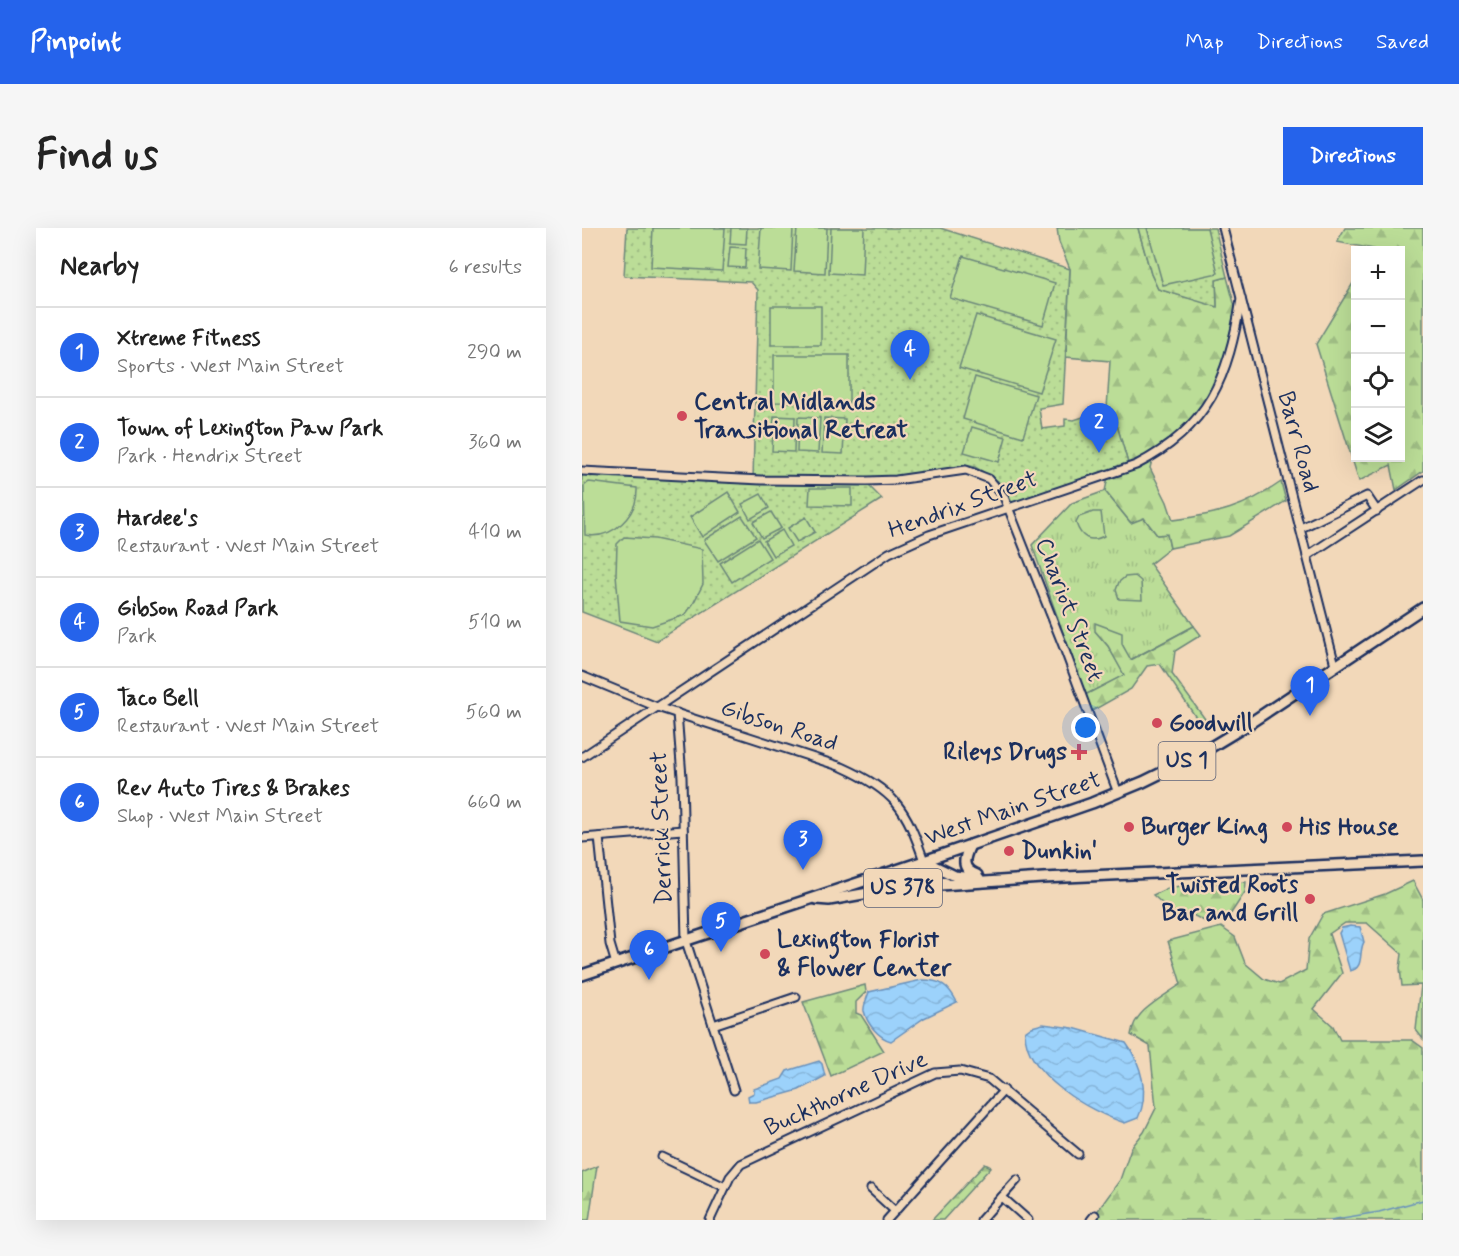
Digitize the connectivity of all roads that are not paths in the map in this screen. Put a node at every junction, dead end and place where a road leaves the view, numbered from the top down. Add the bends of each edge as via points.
1 (1223, 228) edge
2 (1241, 299) junction
3 (582, 471) edge
4 (1423, 480) edge
5 (1008, 508) junction
6 (1377, 511) junction
7 (1301, 528) junction
8 (1307, 556) junction
9 (1423, 608) edge
10 (1335, 666) junction
11 (582, 676) edge
12 (657, 707) junction
13 (677, 713) junction
14 (582, 757) edge
15 (1118, 793) junction
16 (683, 830) junction
17 (599, 837) junction
18 (582, 838) edge
19 (970, 845) junction
20 (924, 861) junction
21 (1423, 861) edge
22 (993, 881) junction
23 (955, 885) junction
24 (813, 898) junction
25 (686, 941) junction
26 (616, 964) junction
27 (582, 975) edge
28 (796, 997) dead end
29 (713, 1025) junction
30 (734, 1090) dead end
31 (1004, 1090) junction
32 (1078, 1154) dead end
33 (662, 1157) dead end
34 (1017, 1180) dead end
35 (725, 1187) junction
36 (871, 1189) dead end
37 (1002, 1197) junction
38 (895, 1211) junction
39 (710, 1220) edge
40 (887, 1220) edge
41 (981, 1220) edge
42 (1028, 1220) edge

1 - 2 street, Barr Road
2 - 5 street, Hendrix Street via 1233,346 1223,373 1204,409 1184,432 1136,465
2 - 7 street, Barr Road
3 - 5 street, Chariot Street via 867,481 966,470 989,479
4 - 6 street
5 - 12 street, Hendrix Street via 920,538 889,553
5 - 15 street, Chariot Street
6 - 7 street via 1367,496
6 - 8 street
7 - 8 street, Barr Road
8 - 10 street, Barr Road
9 - 10 main road, West Main Street / US 1
10 - 15 main road, West Main Street / US 1 via 1196,756
11 - 12 street, Gibson Road
12 - 13 street, Gibson Road
12 - 14 street, Hendrix Street
13 - 16 street, Derrick Street
13 - 20 street, Gibson Road via 842,767 873,782 904,812
15 - 19 main road, West Main Street / US 1
16 - 17 street
16 - 25 street, Derrick Street
17 - 18 street
17 - 26 street via 610,944
19 - 20 main road, West Main Street / US 1
19 - 22 main road via 964,858 965,868
20 - 22 main road, US 378 via 955,876
20 - 23 main road via 934,879
20 - 24 main road, West Main Street / US 1
21 - 22 main road, US 378
22 - 23 main road, US 378
23 - 24 main road, US 378 via 880,890 829,900
24 - 25 main road, West Main Street / US 1
25 - 26 main road, West Main Street / US 1
25 - 29 street, Derrick Street
26 - 27 main road, West Main Street / US 1
28 - 29 street
29 - 30 street, Derrick Street
31 - 32 street, Buckthorne Drive
31 - 35 street, Buckthorne Drive via 971,1073 935,1073 745,1162
31 - 38 street
33 - 35 street
34 - 37 street
35 - 39 street, Buckthorne Drive
36 - 38 street
37 - 41 street
37 - 42 street
38 - 40 street

